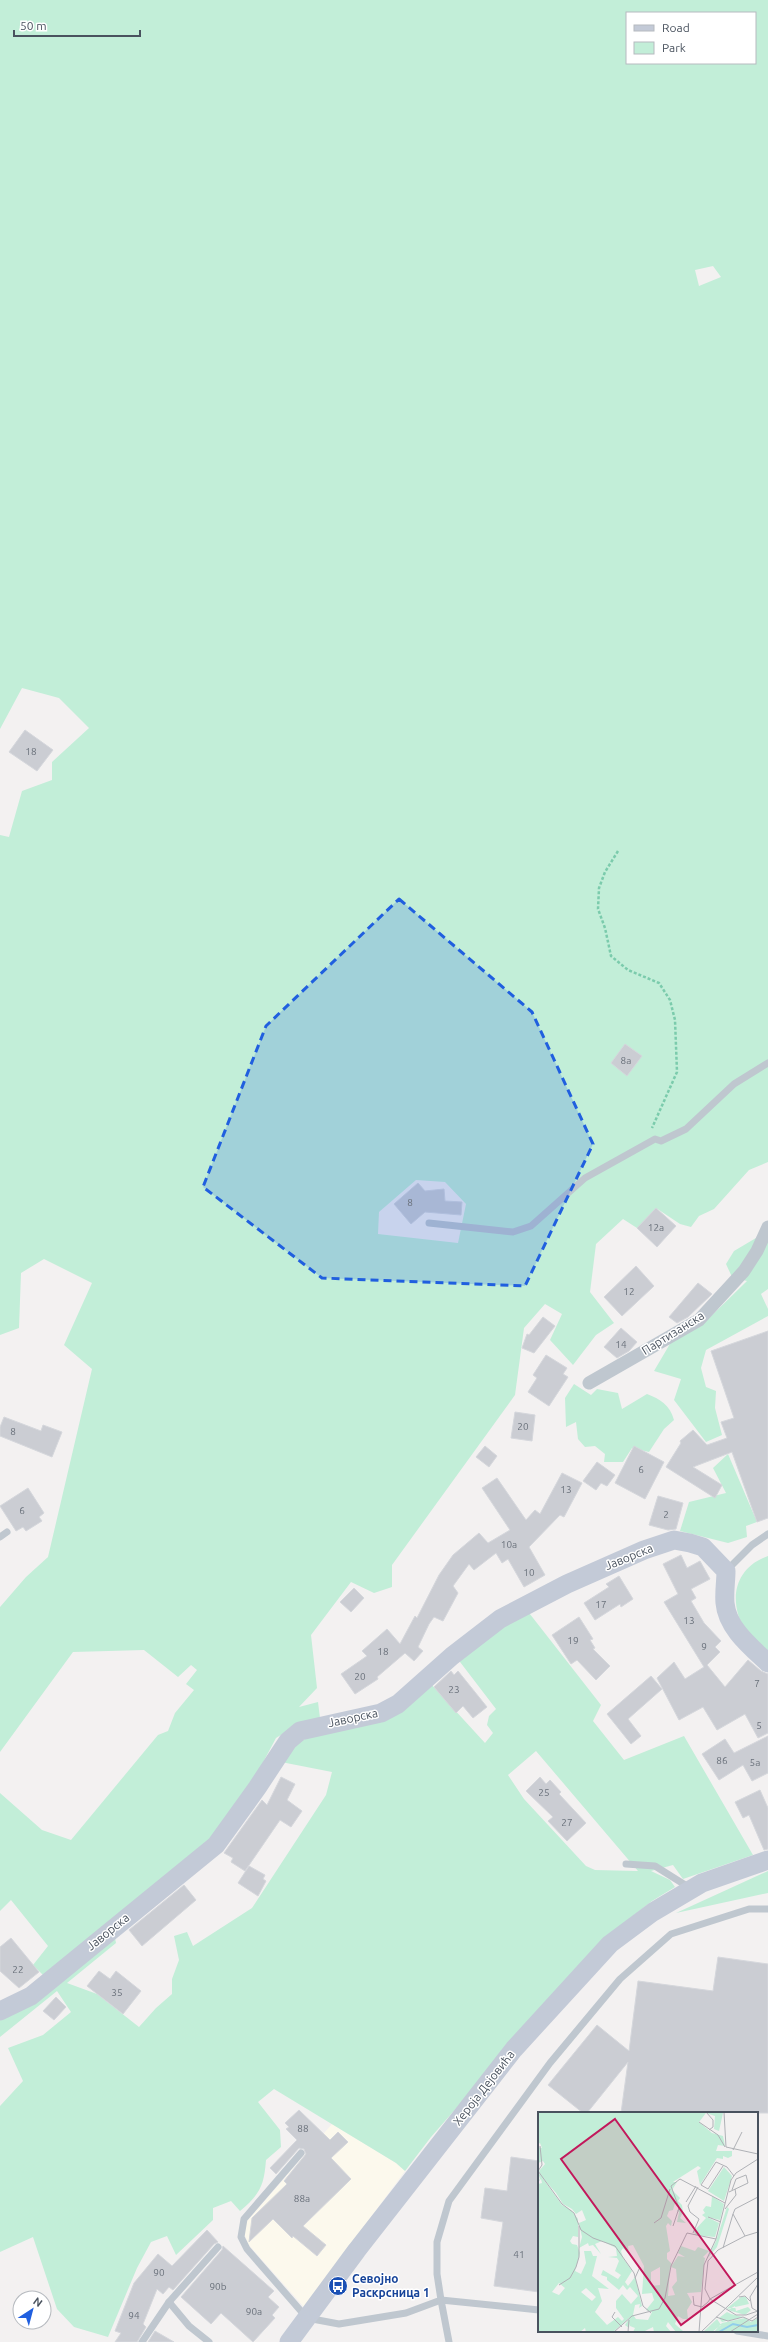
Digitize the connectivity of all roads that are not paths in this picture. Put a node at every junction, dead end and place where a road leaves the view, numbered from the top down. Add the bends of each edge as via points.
1 (768, 1063) edge
2 (429, 1223) dead end
3 (768, 1226) edge
4 (589, 1383) dead end
5 (7, 1532) dead end
6 (768, 1534) edge
7 (0, 1537) edge
8 (726, 1571) junction
9 (768, 1663) edge
10 (768, 1860) edge
11 (626, 1864) dead end
12 (692, 1889) junction
13 (768, 1909) edge
14 (0, 2011) edge
15 (301, 2153) dead end
16 (218, 2247) dead end
17 (441, 2300) junction
18 (169, 2302) junction
19 (538, 2310) edge
20 (307, 2318) junction
21 (743, 2332) edge
22 (768, 2336) edge
23 (142, 2342) edge
24 (209, 2342) edge
25 (289, 2342) edge
26 (449, 2342) edge

1 - 2 lane via 734,1084 686,1129 661,1141 655,1139 585,1178 531,1226 513,1232
3 - 4 street, Партизанска via 757,1251 744,1271 699,1320
5 - 7 lane
6 - 8 lane via 752,1544
8 - 9 street via 725,1603 729,1616 746,1641
8 - 14 street, Јаворска via 703,1547 690,1543 674,1540 644,1550 567,1584 500,1619 452,1656 398,1704 381,1712 300,1731 288,1741 216,1845 32,1996
10 - 12 street, Хероја Дејовића via 702,1883
11 - 12 lane via 656,1866
12 - 20 street, Хероја Дејовића via 653,1912 610,1944 514,2049
13 - 17 lane via 749,1909 671,1934 620,1979 550,2064 449,2201 437,2242 437,2274
15 - 20 lane via 244,2220 241,2237 247,2249
16 - 18 lane
17 - 19 lane
17 - 20 lane via 406,2313 339,2324
17 - 26 lane
18 - 23 lane
18 - 24 lane via 189,2326
20 - 25 street, Хероја Дејовића
21 - 22 lane

